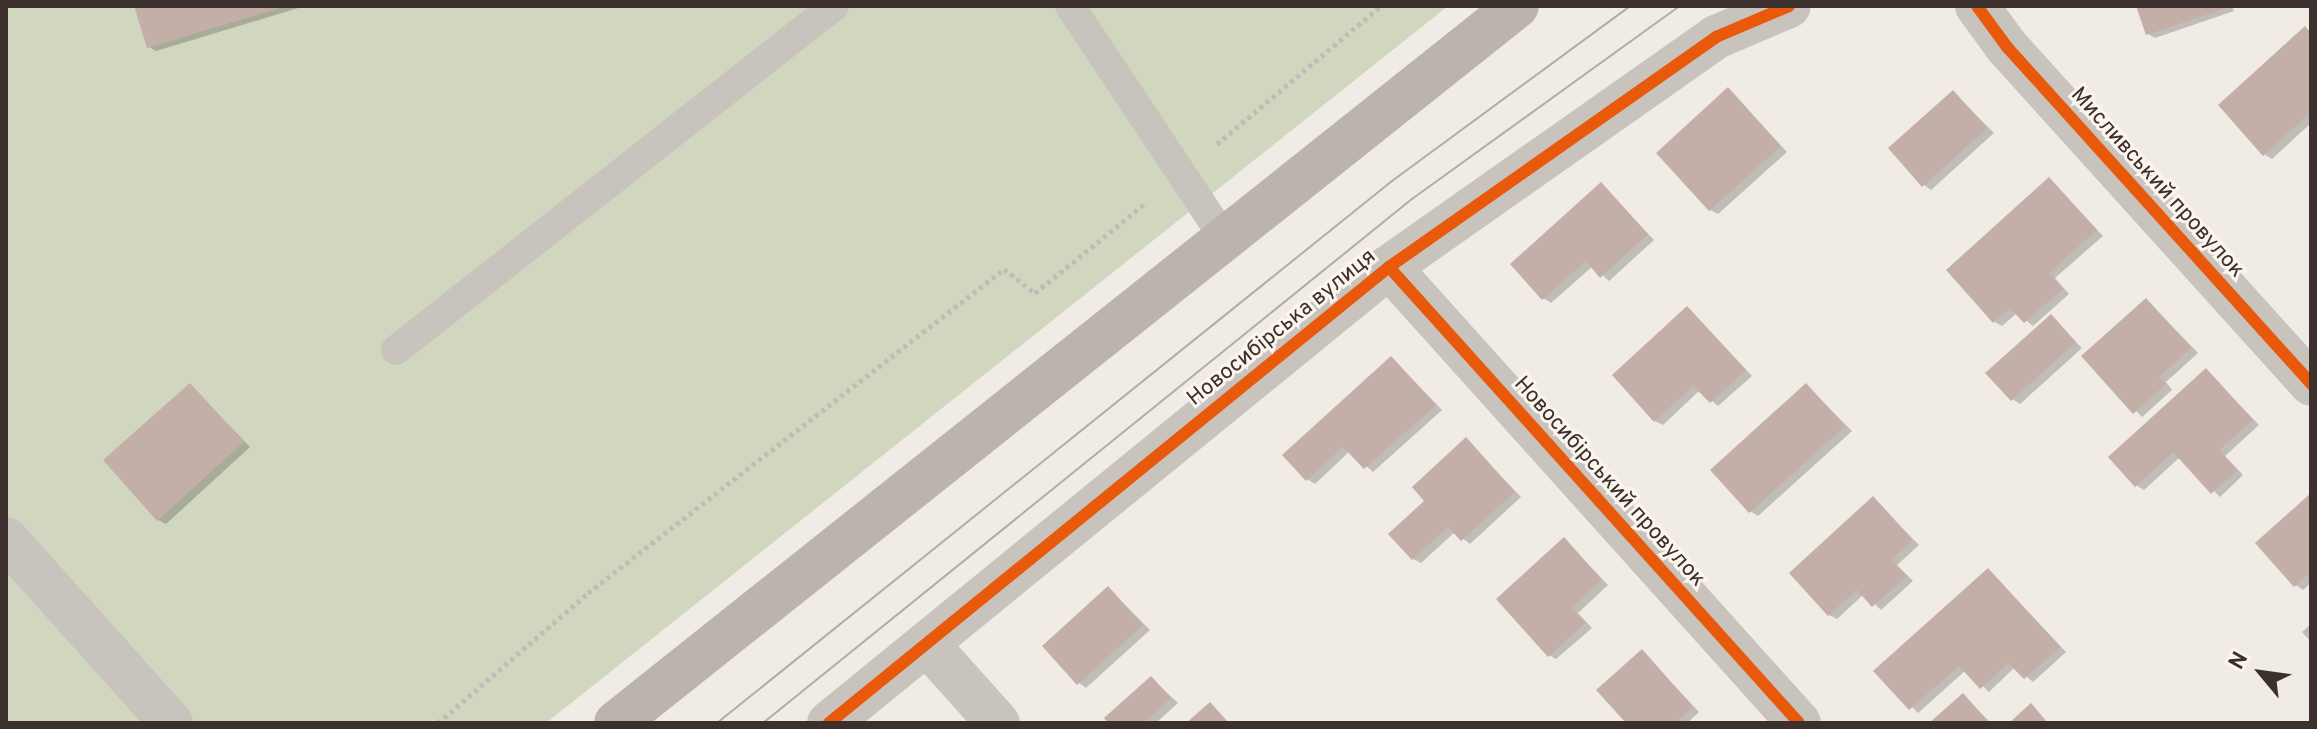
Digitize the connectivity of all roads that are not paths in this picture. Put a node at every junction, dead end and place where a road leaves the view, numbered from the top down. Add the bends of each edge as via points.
1 (834, 6) edge
2 (1070, 6) edge
3 (1517, 6) edge
4 (1789, 6) edge
5 (1977, 6) edge
6 (1225, 239) junction
7 (1389, 267) junction
8 (396, 350) dead end
9 (2311, 384) edge
10 (6, 539) edge
11 (927, 644) junction
12 (171, 723) edge
13 (616, 723) edge
14 (829, 723) edge
15 (998, 723) edge
16 (1799, 723) edge

1 - 8 lane
2 - 6 lane
3 - 6 main road
4 - 7 street, Новосибірська вулиця via 1716,37
5 - 9 street, Мисливський провулок via 2007,47
6 - 13 main road
7 - 11 street, Новосибірська вулиця
7 - 16 street, Новосибірський провулок
10 - 12 street
11 - 14 street, Новосибірська вулиця
11 - 15 street

